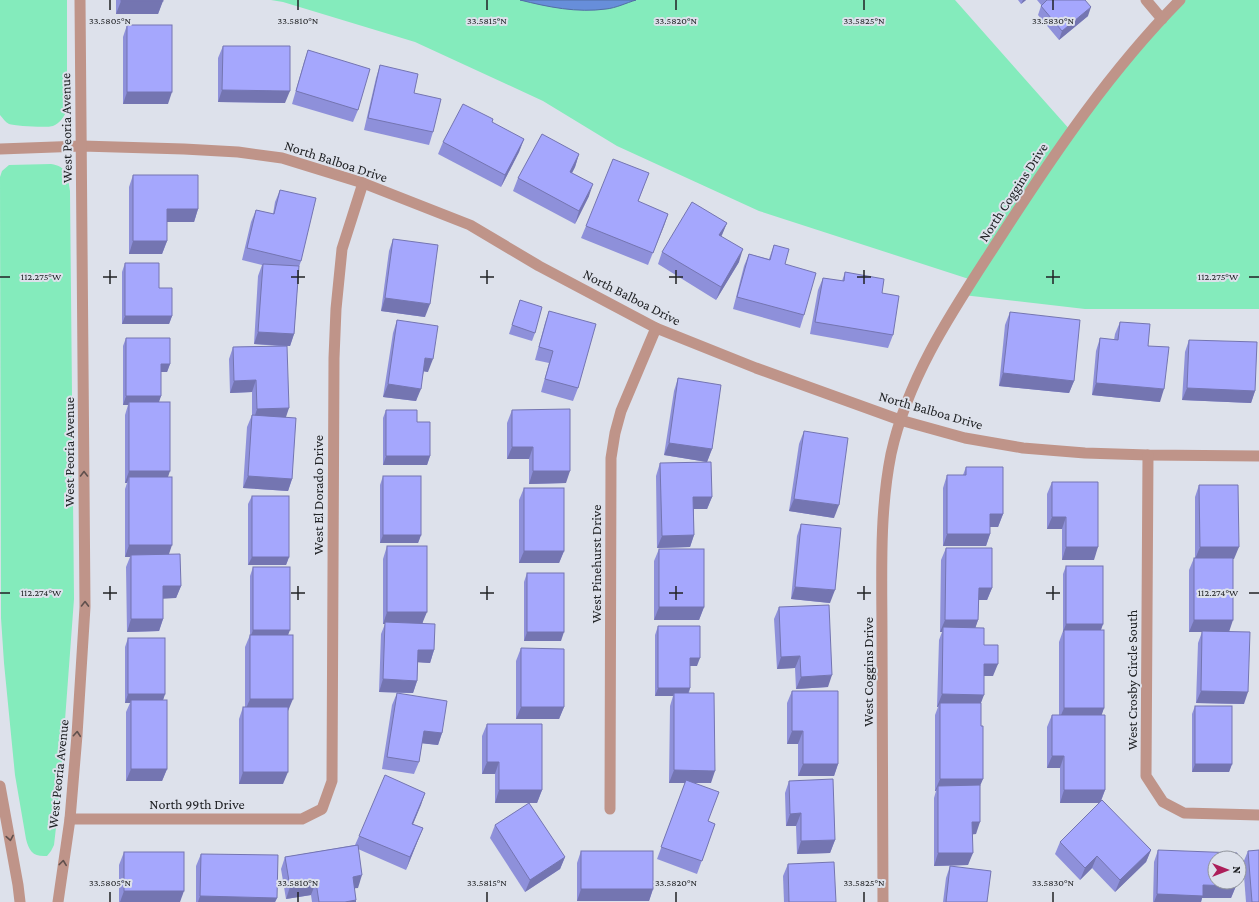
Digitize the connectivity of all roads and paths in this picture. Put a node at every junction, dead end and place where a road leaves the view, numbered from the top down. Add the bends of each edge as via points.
1 (80, 0) edge
2 (1146, 0) edge
3 (1180, 0) edge
4 (1162, 19) junction
5 (82, 146) junction
6 (0, 149) edge
7 (363, 183) junction
8 (656, 328) junction
9 (900, 420) junction
10 (1148, 455) junction
11 (1259, 456) edge
12 (0, 786) edge
13 (322, 809) joint
14 (610, 809) dead end
15 (1259, 815) edge
16 (70, 819) junction
17 (20, 902) edge
18 (58, 902) edge
19 (883, 902) edge

1 - 5 street, West Peoria Avenue
2 - 4 street
3 - 4 street, North Coggins Drive
4 - 9 street, North Coggins Drive via 1116,71 1046,168 940,331
5 - 6 street, North Balboa Drive
5 - 7 street, North Balboa Drive via 238,152 282,158
16 -> 5 street, West Peoria Avenue via 85,607
7 - 8 street, North Balboa Drive via 470,226
7 - 13 street, West El Dorado Drive via 342,250 336,309 332,781
8 - 9 street, North Balboa Drive via 756,368
8 - 14 street, West Pinehurst Drive via 621,411 611,458
9 - 10 street, North Balboa Drive via 965,438 1023,448
9 - 19 street, West Coggins Drive via 885,492 882,555
10 - 11 street, North Balboa Drive
10 - 15 street, West Crosby Circle South via 1146,776 1163,802 1184,813
12 -> 17 street
13 - 16 street, North 99th Drive via 302,819
18 -> 16 street, West Peoria Avenue

